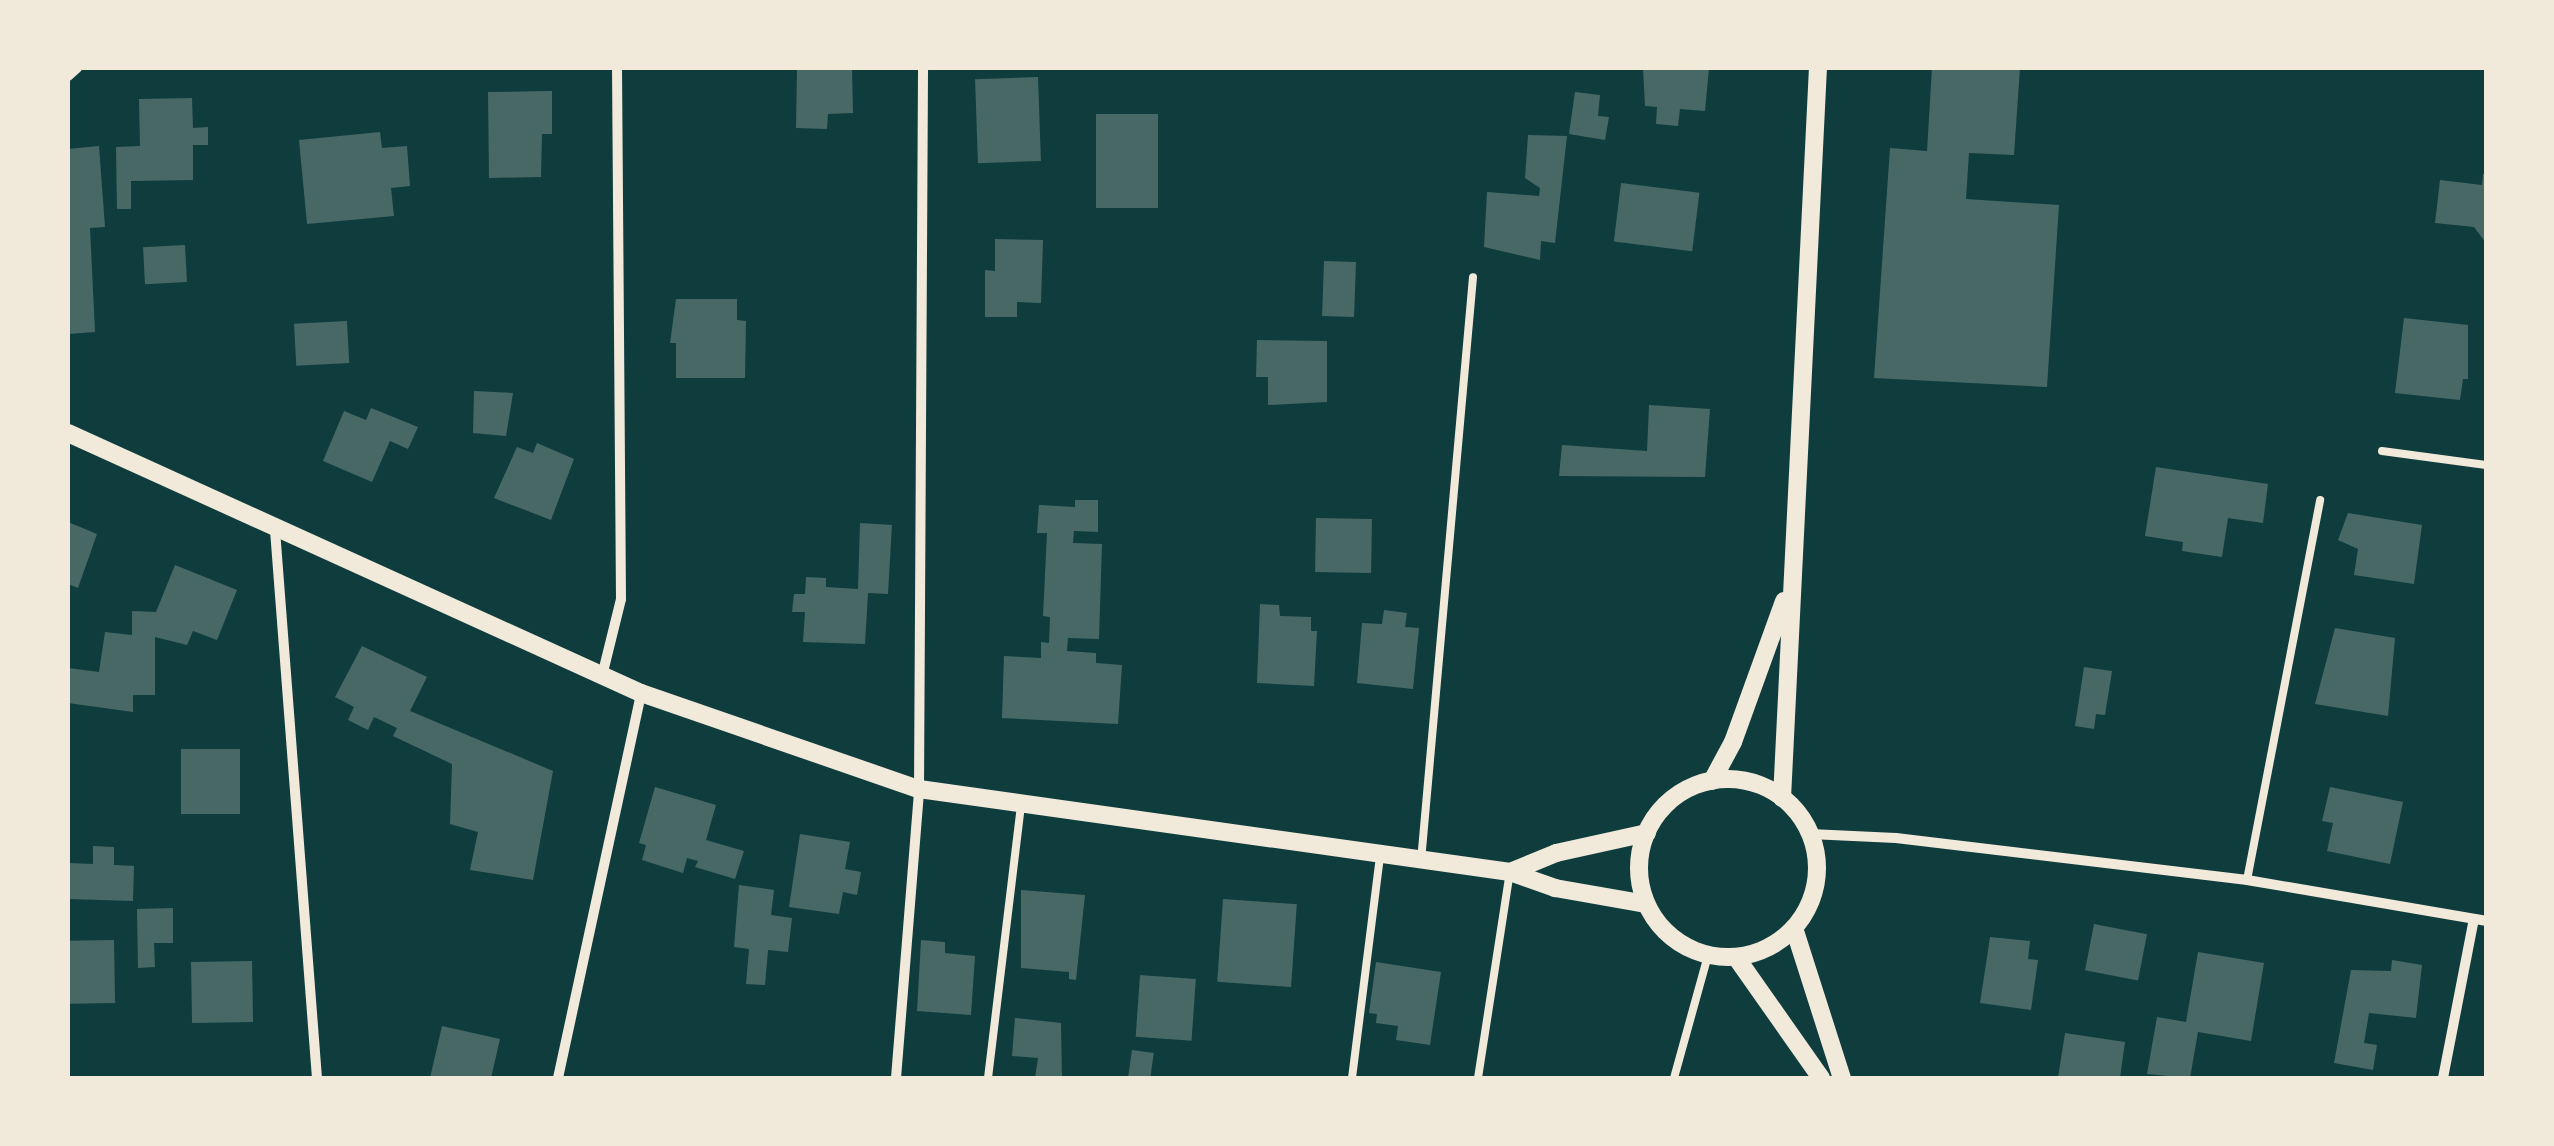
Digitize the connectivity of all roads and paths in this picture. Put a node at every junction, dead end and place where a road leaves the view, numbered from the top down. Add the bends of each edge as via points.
1 (77, 68) edge
2 (617, 68) edge
3 (923, 68) edge
4 (1818, 68) edge
5 (68, 76) edge
6 (1473, 277) dead end
7 (68, 433) edge
8 (2382, 451) dead end
9 (2486, 465) edge
10 (2320, 500) dead end
11 (275, 530) junction
12 (1789, 586) junction
13 (602, 676) junction
14 (641, 693) junction
15 (1712, 781) junction
16 (918, 789) junction
17 (1782, 798) junction
18 (1022, 804) junction
19 (1646, 833) junction
20 (1810, 834) junction
21 (1380, 856) junction
22 (1420, 860) junction
23 (1510, 872) junction
24 (2246, 880) junction
25 (1646, 904) junction
26 (2480, 920) edge
27 (1794, 928) junction
28 (1708, 955) junction
29 (1736, 956) junction
30 (317, 1078) edge
31 (558, 1078) edge
32 (896, 1078) edge
33 (988, 1078) edge
34 (1352, 1078) edge
35 (1478, 1078) edge
36 (1674, 1078) edge
37 (1820, 1078) edge
38 (1842, 1078) edge
39 (2442, 1078) edge

1 - 5 street
2 - 13 street via 621,599
3 - 16 street
4 - 12 street
6 - 22 lane
7 - 11 street
8 - 9 lane
10 - 24 lane
11 - 13 street
11 - 30 street
12 - 15 street
12 - 17 street
13 - 14 street
14 - 16 street
14 - 31 street
15 - 17 street via 1741,780
15 - 19 street via 1672,799
16 - 18 street
16 - 32 street
17 - 20 street
18 - 21 street
18 - 33 lane
19 - 23 street via 1556,852
19 - 25 street via 1639,868
20 - 24 street via 1896,838
20 - 27 street via 1816,883
21 - 22 street
21 - 34 lane
22 - 23 street
23 - 25 street via 1555,888
23 - 35 lane
24 - 26 street
25 - 28 street via 1671,936
26 - 39 street
27 - 29 street via 1768,948
27 - 38 street
28 - 29 street
28 - 36 lane
29 - 37 street

